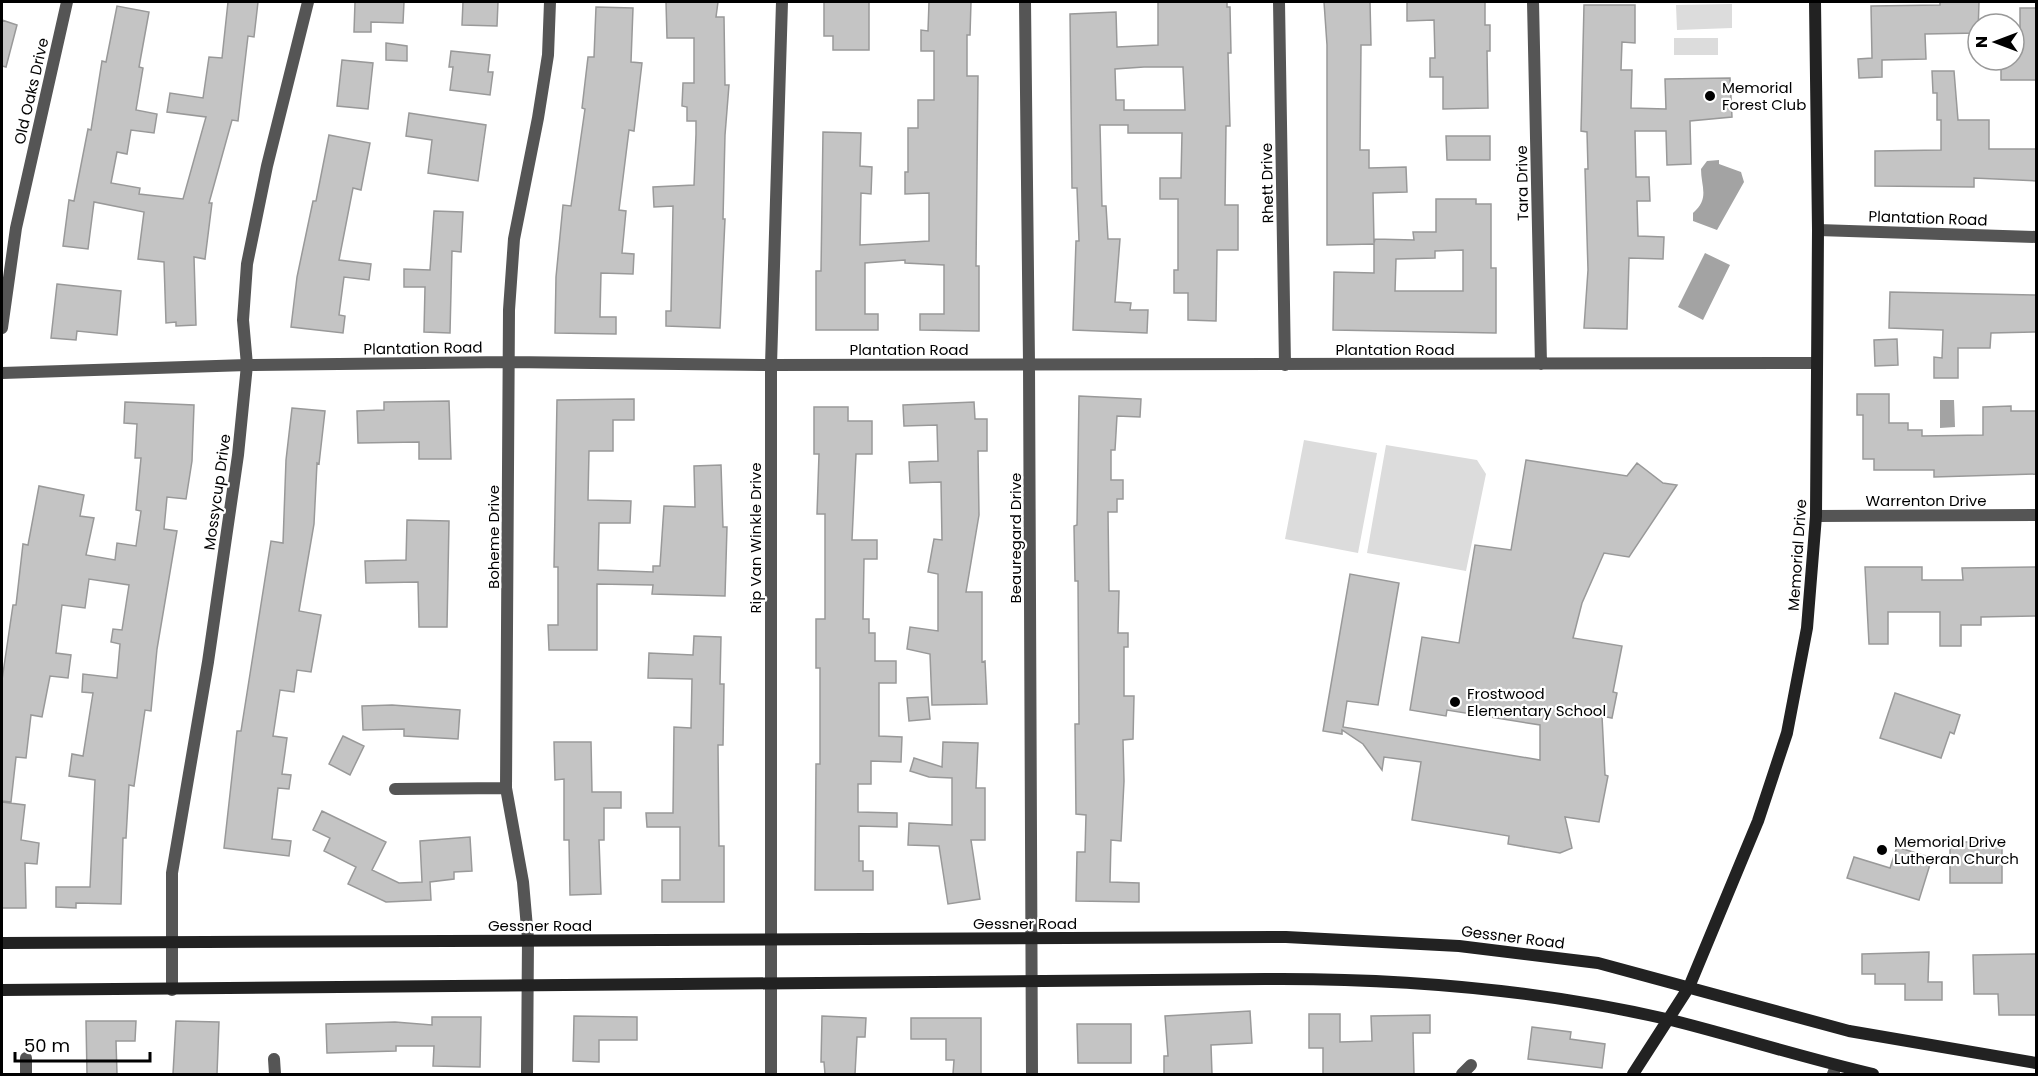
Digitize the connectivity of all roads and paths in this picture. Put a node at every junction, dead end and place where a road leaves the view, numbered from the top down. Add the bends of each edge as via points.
1 (67, 2) edge
2 (308, 2) edge
3 (550, 2) edge
4 (782, 2) edge
5 (1025, 2) edge
6 (1278, 2) edge
7 (1533, 2) edge
8 (1815, 2) edge
9 (1818, 230) junction
10 (2037, 237) edge
11 (2, 328) edge
12 (508, 362) junction
13 (1029, 363) junction
14 (1817, 363) junction
15 (247, 364) junction
16 (771, 364) junction
17 (1285, 364) junction
18 (1541, 364) junction
19 (2, 373) edge
20 (2037, 515) edge
21 (1816, 516) junction
22 (506, 788) junction
23 (395, 789) dead end
24 (1030, 938) junction
25 (528, 939) junction
26 (770, 940) junction
27 (172, 941) junction
28 (2, 943) edge
29 (1031, 981) junction
30 (771, 983) junction
31 (527, 985) junction
32 (1689, 987) junction
33 (2, 990) edge
34 (172, 990) junction
35 (1669, 1020) junction
36 (26, 1059) dead end
37 (274, 1059) dead end
38 (2037, 1063) edge
39 (1471, 1065) dead end
40 (1834, 1070) edge
41 (26, 1074) edge
42 (274, 1074) edge
43 (527, 1074) edge
44 (771, 1074) edge
45 (1032, 1074) edge
46 (1462, 1074) edge
47 (1633, 1074) edge
48 (1873, 1074) edge

1 - 11 street, Old Oaks Drive via 16,228
2 - 15 street, Mossycup Drive via 247,264 243,320
3 - 12 street, Boheme Drive via 548,55 514,238
4 - 16 street, Rip Van Winkle Drive
5 - 13 street, Beauregard Drive
6 - 17 street, Rhett Drive
7 - 18 street, Tara Drive
8 - 9 main road, Memorial Drive
9 - 10 street, Plantation Road
9 - 14 main road, Memorial Drive
12 - 15 street, Plantation Road
12 - 16 street, Plantation Road
12 - 22 street, Boheme Drive
13 - 16 street, Plantation Road
13 - 17 street, Plantation Road
13 - 24 street, Beauregard Drive
14 - 18 street, Plantation Road
14 - 21 main road, Memorial Drive
15 - 19 street, Plantation Road
15 - 27 street, Mossycup Drive via 238,456 172,873
16 - 26 street, Rip Van Winkle Drive
17 - 18 street, Plantation Road
20 - 21 street, Warrenton Drive
21 - 32 main road, Memorial Drive via 1808,628 1787,733 1758,821
22 - 23 street
22 - 25 street, Boheme Drive via 523,882
24 - 26 main road, Gessner Road
24 - 29 street, Beauregard Drive
24 - 32 main road, Gessner Road via 1286,937 1459,946 1598,963
25 - 26 main road, Gessner Road
25 - 27 main road, Gessner Road
25 - 31 street, Boheme Drive
26 - 30 street, Rip Van Winkle Drive
27 - 28 main road, Gessner Road
27 - 34 street, Mossycup Drive
29 - 30 main road
29 - 35 main road via 1319,978 1421,982 1503,990
29 - 45 street, Beauregard Drive
30 - 31 main road
30 - 44 street, Rip Van Winkle Drive
31 - 34 main road
31 - 43 street, Boheme Drive
32 - 35 main road, Memorial Drive
32 - 38 main road, Gessner Road via 1849,1031
33 - 34 main road
35 - 40 main road
35 - 47 main road, Memorial Drive
36 - 41 street
37 - 42 street
39 - 46 street
40 - 48 main road

